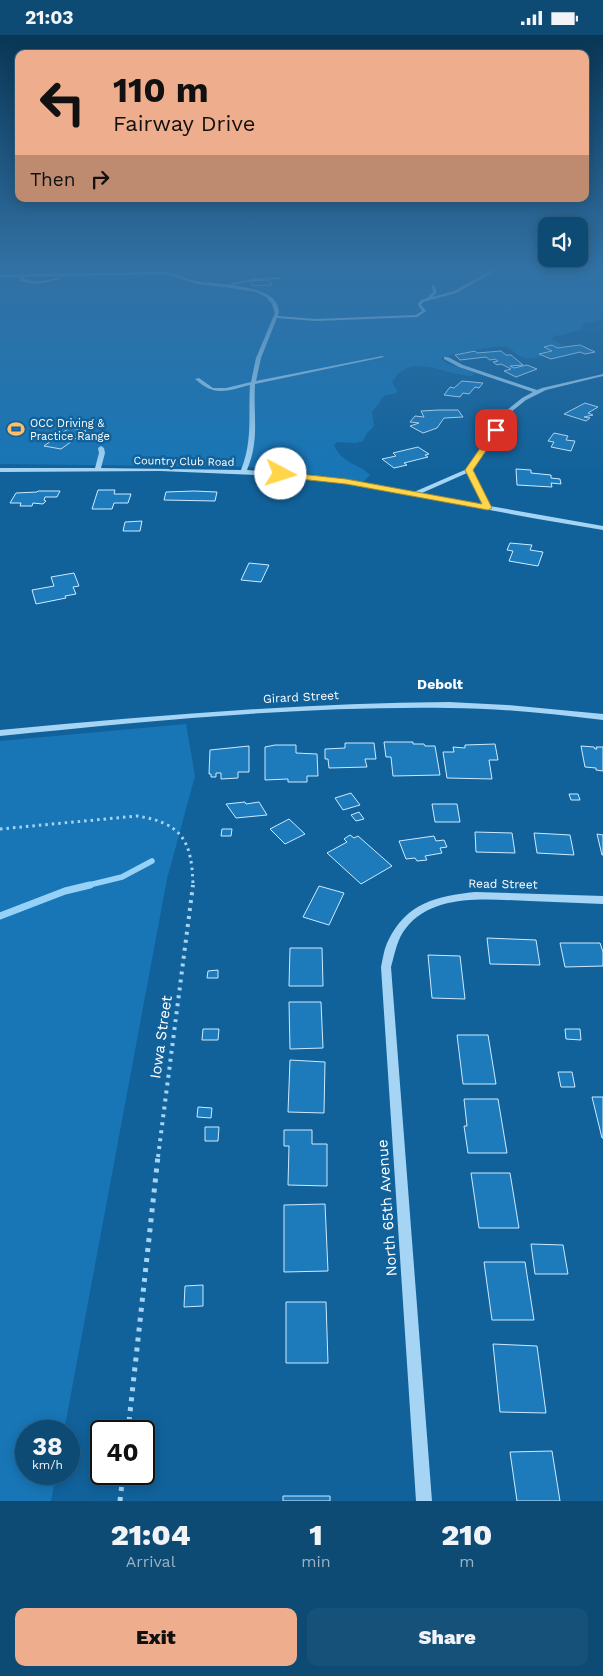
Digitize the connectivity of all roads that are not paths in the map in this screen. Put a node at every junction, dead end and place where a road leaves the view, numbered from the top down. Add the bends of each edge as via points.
1 (267, 336) edge
2 (382, 357) dead end
3 (446, 358) dead end
4 (603, 375) edge
5 (197, 379) dead end
6 (253, 383) junction
7 (537, 392) junction
8 (101, 448) dead end
9 (0, 470) edge
10 (97, 470) junction
11 (469, 470) junction
12 (242, 472) junction
13 (414, 494) junction
14 (488, 508) junction
15 (603, 528) edge
16 (603, 717) edge
17 (0, 733) edge
18 (603, 900) edge
19 (408, 918) joint
20 (424, 1501) edge

1 - 6 street via 257,360
2 - 6 street
3 - 7 street
4 - 7 street
5 - 6 street via 215,389
6 - 12 street via 253,442
7 - 11 street via 515,404
8 - 10 street
9 - 10 street, Country Club Road
10 - 12 street, Country Club Road
11 - 13 street
11 - 14 street
12 - 13 street, Country Club Road via 321,478
13 - 14 street, Country Club Road
14 - 15 street, Country Club Road
16 - 17 street, Girard Street via 490,707 392,705 188,716
18 - 19 street, Read Street via 458,896 440,900
19 - 20 street, North 65th Avenue via 394,935 386,967

